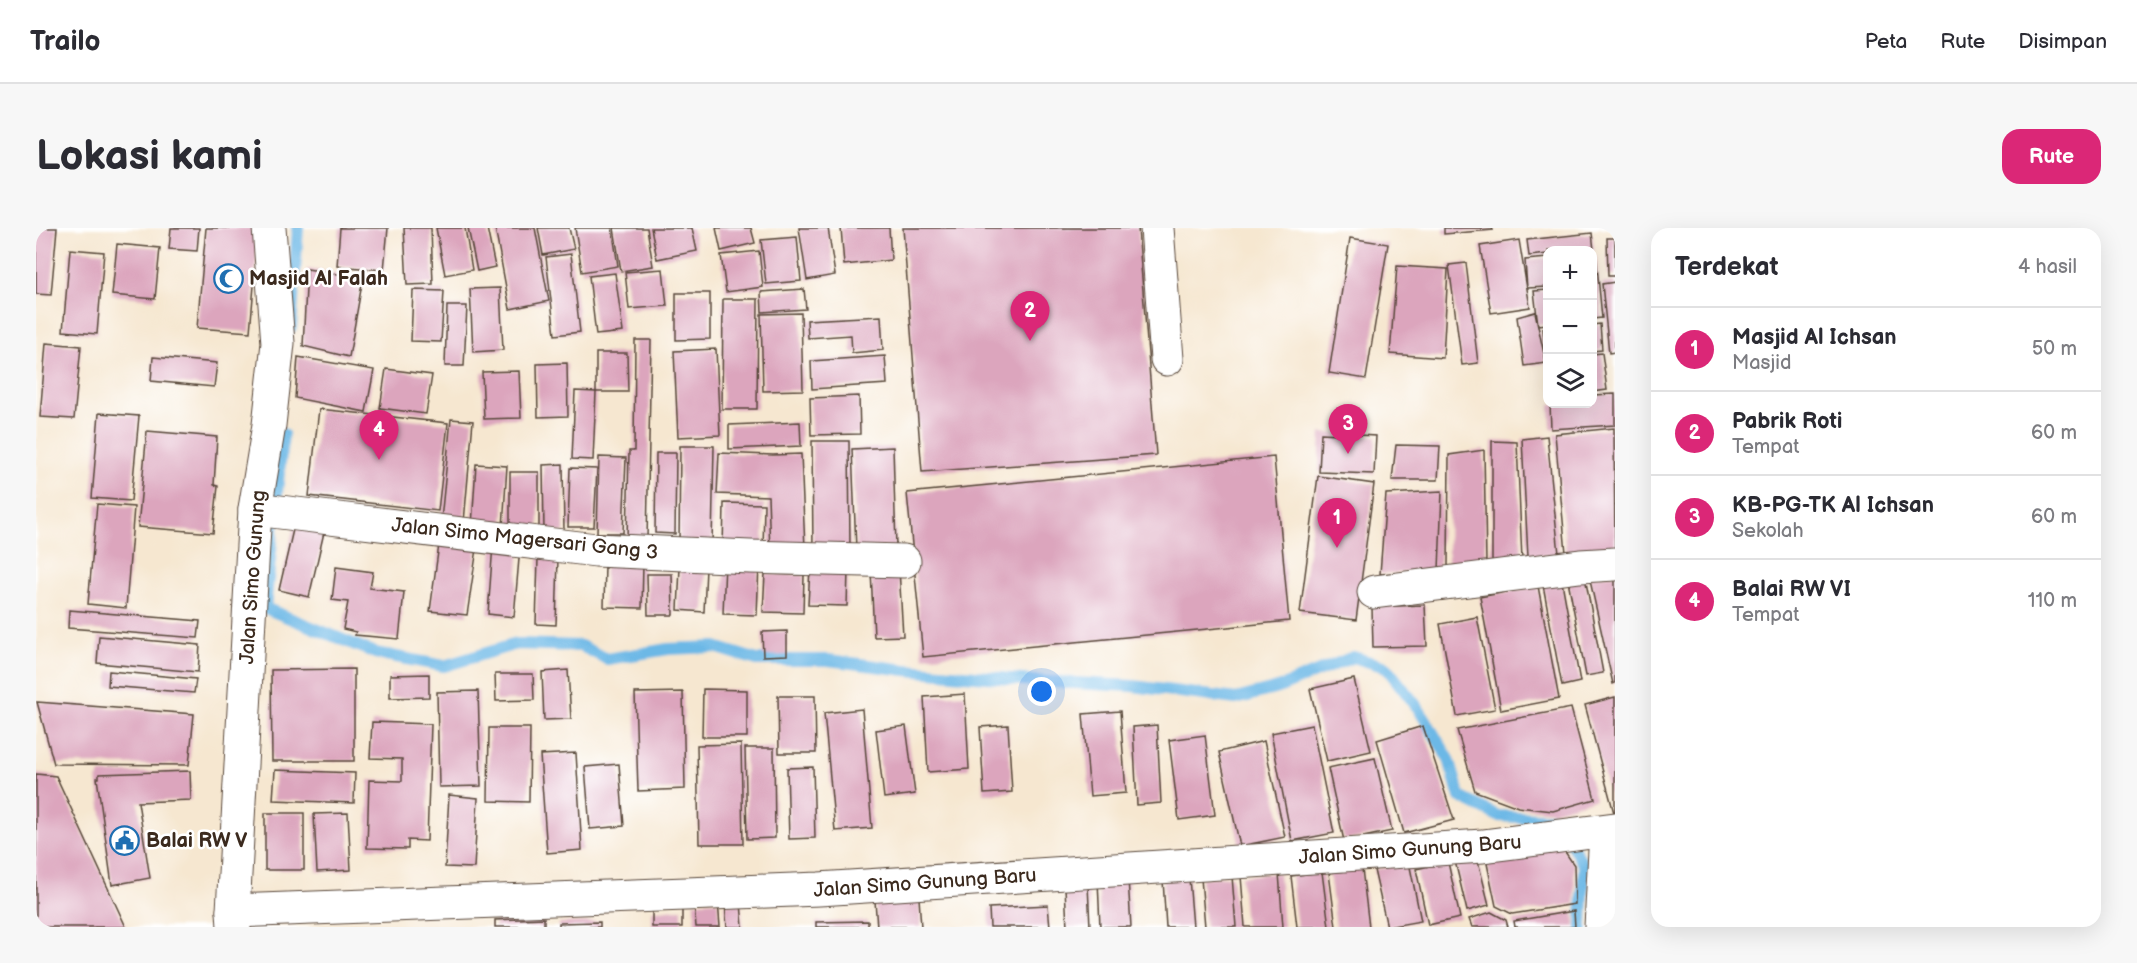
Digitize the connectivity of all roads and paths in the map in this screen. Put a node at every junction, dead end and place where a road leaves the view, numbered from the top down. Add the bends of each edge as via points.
1 (269, 228) edge
2 (1157, 228) edge
3 (1167, 359) dead end
4 (271, 510) junction
5 (904, 561) dead end
6 (1615, 564) edge
7 (1374, 592) dead end
8 (1588, 833) edge
9 (234, 919) edge
10 (1601, 927) edge

1 - 4 street, Jalan Simo Gunung via 278,343 269,425
2 - 3 street
4 - 5 street, Jalan Simo Magersari Gang 3 via 596,550
4 - 9 street, Jalan Simo Gunung
6 - 7 street
8 - 9 street, Jalan Simo Gunung Baru via 1483,846 819,890
8 - 10 street

